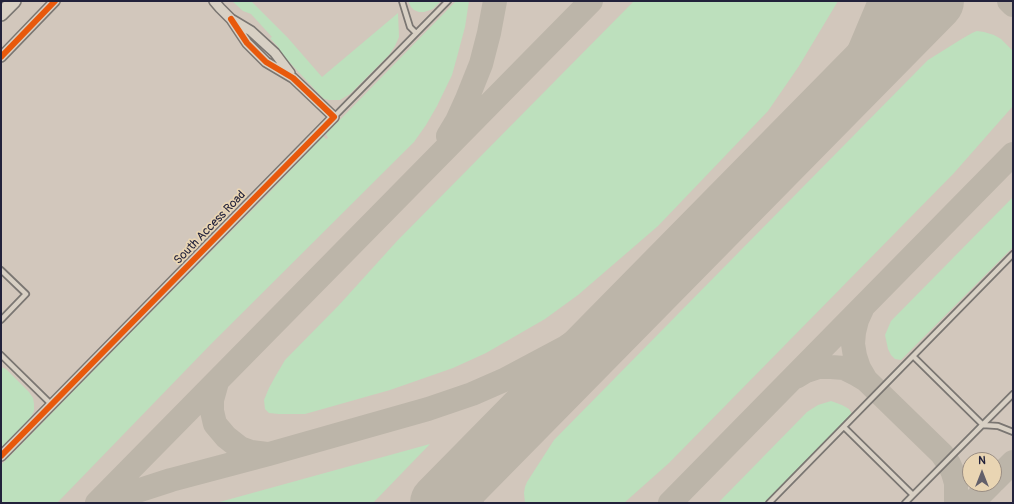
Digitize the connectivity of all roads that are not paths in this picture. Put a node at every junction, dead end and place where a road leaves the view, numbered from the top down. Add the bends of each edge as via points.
1 (14, 1) edge
2 (55, 1) edge
3 (214, 1) edge
4 (402, 1) edge
5 (448, 1) edge
6 (1, 14) edge
7 (416, 33) junction
8 (1, 57) edge
9 (334, 117) junction
10 (1013, 254) edge
11 (1, 270) edge
12 (1, 320) edge
13 (1, 355) edge
14 (913, 356) junction
15 (1013, 394) edge
16 (52, 405) junction
17 (983, 424) junction
18 (844, 427) junction
19 (1013, 432) edge
20 (1, 456) edge
21 (913, 495) junction
22 (769, 503) edge
23 (905, 503) edge

1 - 6 street
2 - 8 street
3 - 9 street via 275,54 293,78
4 - 7 lane via 410,27
5 - 7 lane
7 - 9 lane
9 - 16 street, South Access Road
10 - 14 lane
11 - 12 lane via 26,294
13 - 16 lane
14 - 17 lane
14 - 18 lane
15 - 17 lane
16 - 20 street, South Access Road
17 - 19 lane
17 - 21 lane
18 - 21 lane
18 - 22 lane
21 - 23 lane

